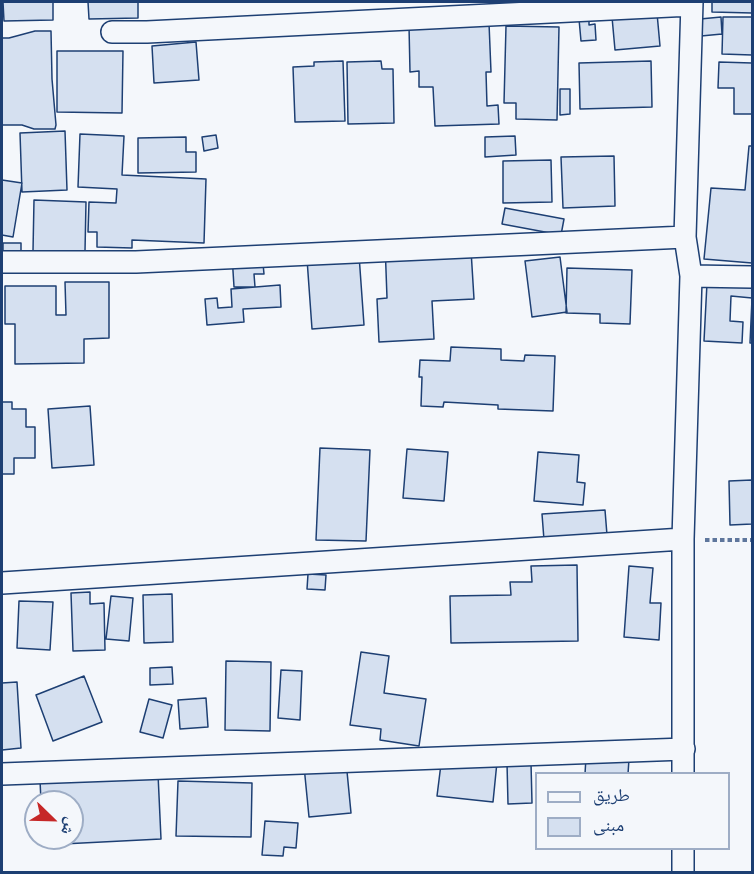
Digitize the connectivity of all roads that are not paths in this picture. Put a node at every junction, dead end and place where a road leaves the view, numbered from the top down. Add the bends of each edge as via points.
1 (692, 3) edge
2 (112, 32) dead end
3 (685, 237) junction
4 (2, 262) edge
5 (691, 276) junction
6 (753, 277) edge
7 (683, 539) junction
8 (2, 583) edge
9 (684, 749) junction
10 (683, 772) edge
11 (2, 774) edge
12 (683, 850) edge
13 (683, 873) edge

1 - 2 street
1 - 3 street
3 - 4 street via 136,262
3 - 5 street
5 - 6 street
5 - 7 street
7 - 8 street
7 - 9 street
9 - 10 street
9 - 11 street
12 - 13 street

